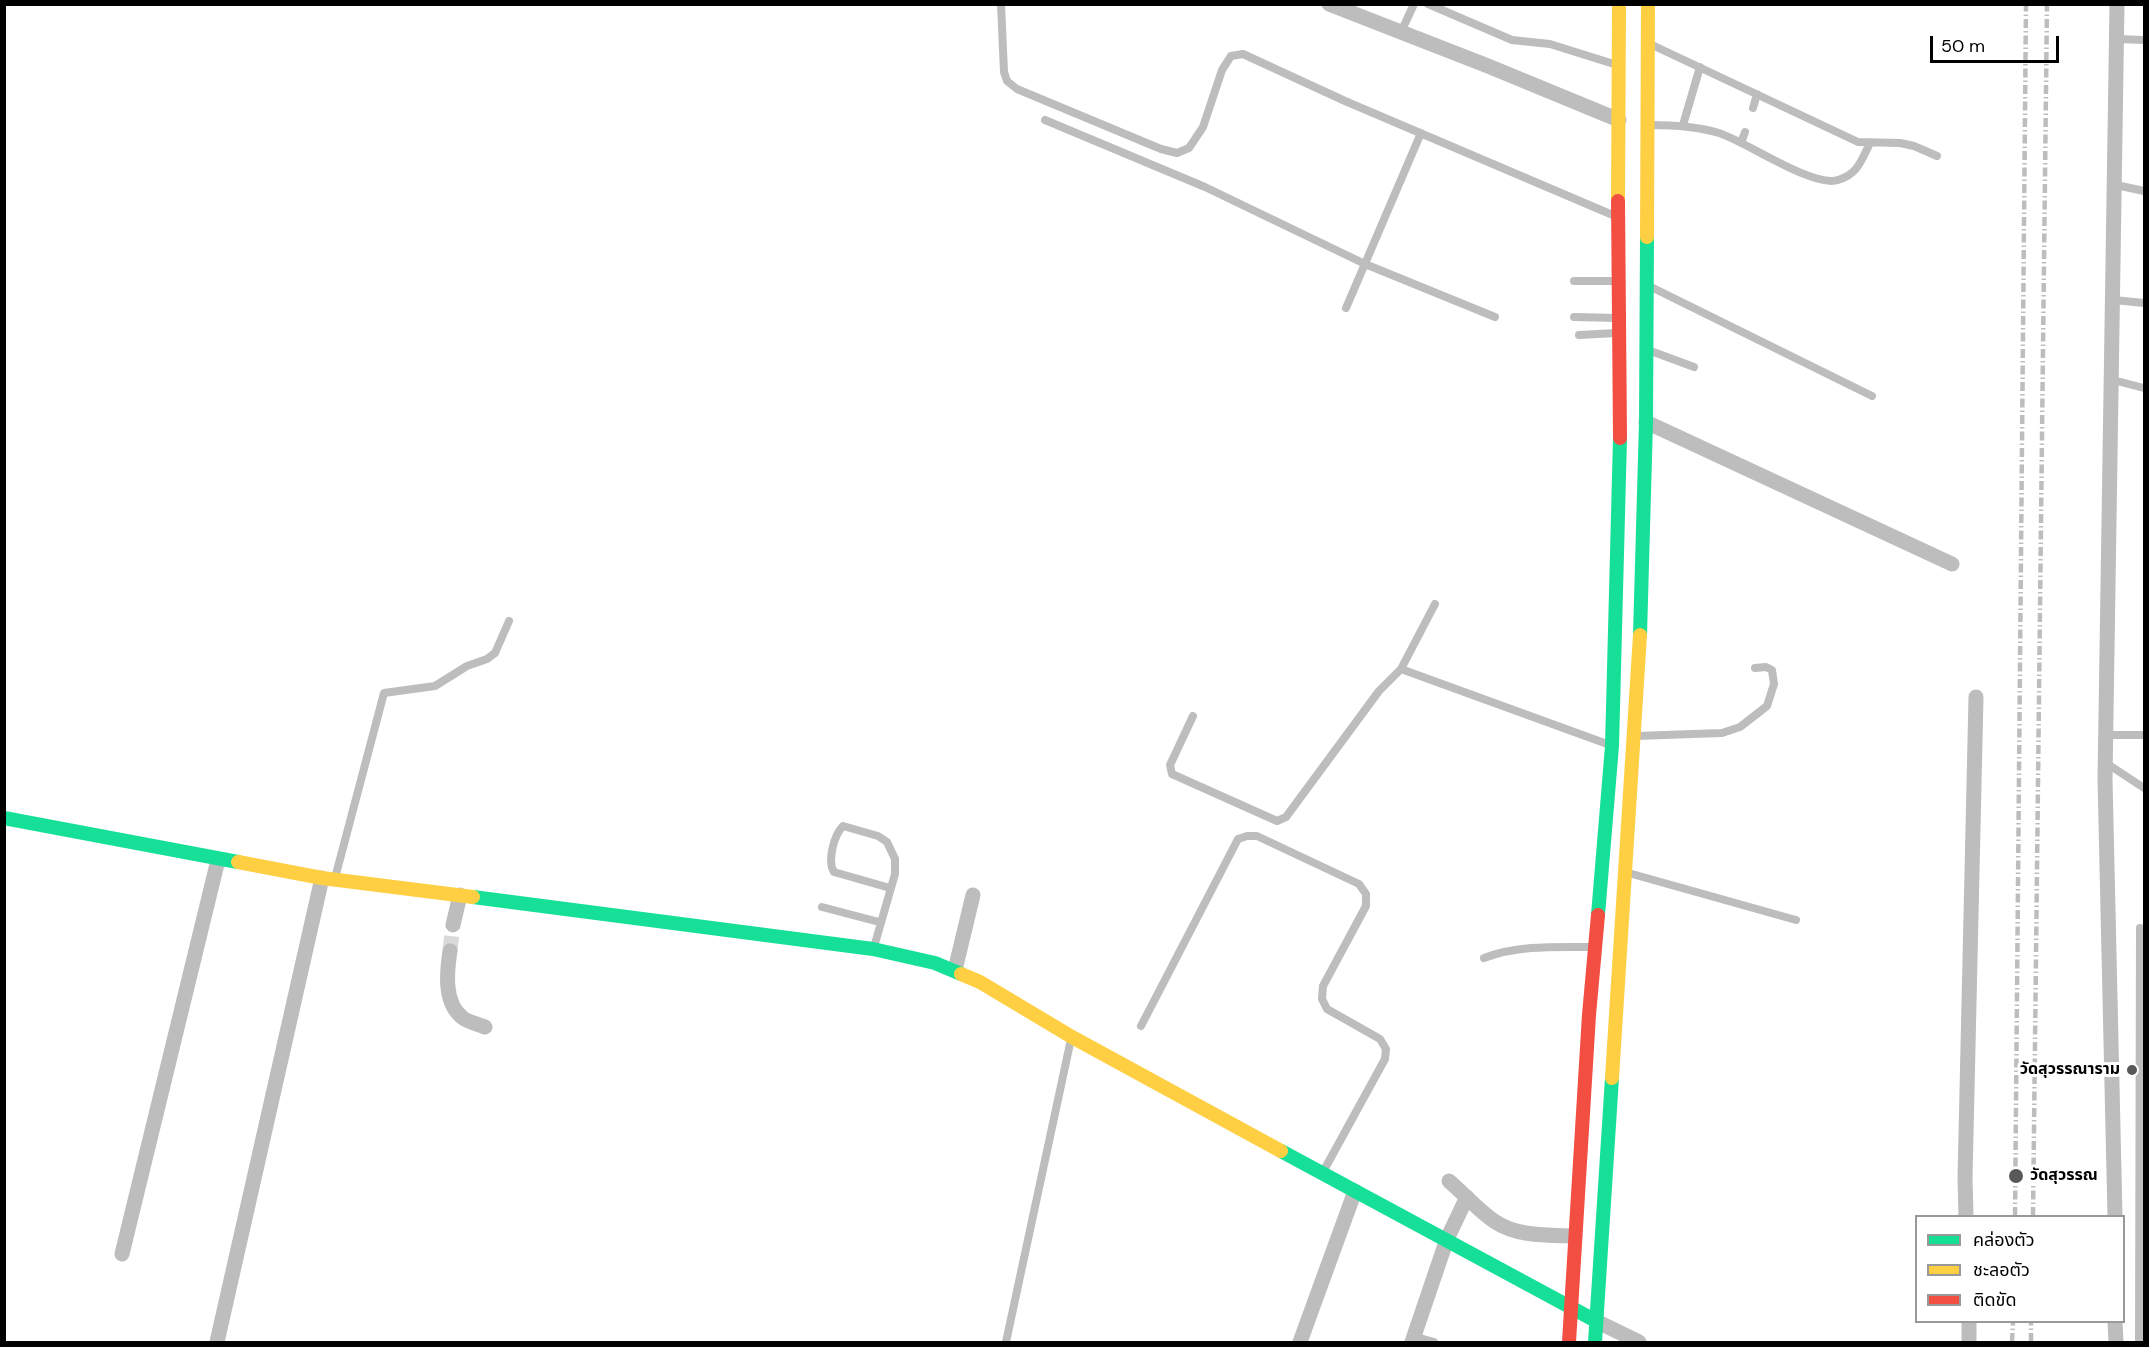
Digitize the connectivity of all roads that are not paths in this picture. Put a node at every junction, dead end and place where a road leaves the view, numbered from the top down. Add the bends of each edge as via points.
1 (1001, 4) edge
2 (1413, 4) edge
3 (1428, 4) edge
4 (1619, 4) edge
5 (1648, 4) edge
6 (2117, 4) edge
7 (1331, 5) edge
8 (1401, 32) junction
9 (2117, 39) junction
10 (2145, 40) edge
11 (1648, 44) junction
12 (1619, 65) junction
13 (1700, 67) junction
14 (1757, 94) junction
15 (1753, 108) dead end
16 (1045, 120) dead end
17 (1619, 120) junction
18 (1649, 125) junction
19 (1683, 125) junction
20 (1745, 132) dead end
21 (1421, 133) junction
22 (1741, 143) junction
23 (1870, 143) junction
24 (1937, 156) dead end
25 (2116, 185) junction
26 (2145, 191) edge
27 (1619, 217) junction
28 (1365, 264) junction
29 (1574, 281) dead end
30 (1618, 281) junction
31 (1647, 286) junction
32 (2114, 300) junction
33 (2145, 303) edge
34 (1346, 308) dead end
35 (1495, 317) dead end
36 (1574, 317) dead end
37 (1619, 318) junction
38 (1619, 333) junction
39 (1579, 335) dead end
40 (1647, 349) junction
41 (1694, 367) dead end
42 (2113, 380) junction
43 (2145, 388) edge
44 (1872, 396) dead end
45 (1646, 422) junction
46 (1952, 564) dead end
47 (1435, 604) dead end
48 (508, 621) dead end
49 (1755, 668) dead end
50 (1401, 669) junction
51 (1976, 697) dead end
52 (1193, 716) dead end
53 (2107, 735) junction
54 (2145, 735) edge
55 (1634, 736) junction
56 (1612, 746) junction
57 (2106, 763) junction
58 (2145, 788) edge
59 (4, 818) edge
60 (218, 860) junction
61 (1624, 872) junction
62 (329, 879) junction
63 (890, 888) junction
64 (460, 895) junction
65 (973, 895) dead end
66 (822, 907) dead end
67 (1796, 920) dead end
68 (879, 922) junction
69 (453, 925) tunnel mouth
70 (2140, 928) dead end
71 (1595, 947) junction
72 (873, 949) junction
73 (450, 951) tunnel mouth
74 (1484, 958) dead end
75 (955, 970) junction
76 (1141, 1026) dead end
77 (485, 1027) dead end
78 (1072, 1037) junction
79 (1323, 1173) junction
80 (1449, 1181) dead end
81 (1354, 1191) junction
82 (1467, 1197) junction
83 (1966, 1215) edge
84 (2115, 1215) edge
85 (1575, 1236) junction
86 (1447, 1239) junction
87 (122, 1254) dead end
88 (1571, 1307) junction
89 (1596, 1321) junction
90 (1969, 1323) edge
91 (2115, 1323) edge
92 (1413, 1339) edge
93 (218, 1342) edge
94 (1006, 1342) edge
95 (1300, 1342) edge
96 (1434, 1342) edge
97 (1569, 1342) edge
98 (1595, 1342) edge
99 (1639, 1342) edge
100 (1969, 1342) edge
101 (2116, 1342) edge
102 (2139, 1342) edge

1 - 21 lane via 1007,81 1017,89 1161,149 1177,153 1190,148 1203,127 1222,70 1231,56 1243,54
2 - 8 lane
3 - 12 lane via 1512,40 1550,44
4 - 12 main road
5 - 11 main road
6 - 9 street
7 - 8 street
8 - 17 street
9 - 10 lane
9 - 25 street
11 - 13 lane
11 - 18 main road
12 - 17 main road
13 - 14 lane
13 - 19 lane
14 - 15 lane
14 - 23 lane via 1858,142
16 - 28 lane via 1205,187
17 - 27 main road
18 - 19 lane
18 - 31 main road
19 - 22 lane
20 - 22 lane
21 - 27 lane
21 - 28 lane
22 - 23 lane via 1802,173 1836,181 1854,173
23 - 24 lane via 1899,143
25 - 26 lane
25 - 32 street
27 - 30 main road
28 - 34 lane
28 - 35 lane
29 - 30 lane
30 - 37 main road
31 - 40 main road
31 - 44 lane
32 - 33 lane
32 - 42 street
36 - 37 lane
37 - 38 main road
38 - 39 lane
38 - 56 main road via 1618,574
40 - 41 lane
40 - 45 main road
42 - 43 lane
42 - 53 street
45 - 46 street
45 - 55 main road
47 - 50 lane
48 - 62 lane via 495,653 487,659 467,666 435,686 384,693
49 - 55 lane via 1772,670 1774,684 1767,706 1740,728 1722,733
50 - 52 lane via 1380,691 1286,817 1277,821 1172,774 1170,765
50 - 56 lane
51 - 83 street
53 - 54 lane
53 - 57 street
55 - 61 main road
56 - 71 main road
57 - 58 lane
57 - 84 street
59 - 60 main road
60 - 62 main road
60 - 87 street
61 - 67 lane
61 - 89 main road
62 - 64 main road
62 - 93 street
63 - 63 lane via 895,859 887,842 843,826 836,837 831,861 834,872
63 - 68 lane
64 - 69 street
64 - 72 main road
65 - 75 street
66 - 68 lane
68 - 72 lane
70 - 102 lane
71 - 74 lane via 1536,947
71 - 85 main road
72 - 75 main road
73 - 77 street via 446,978 452,1005 462,1018
75 - 78 main road
76 - 79 lane via 1238,839 1257,836 1359,884 1366,894 1366,906 1323,986 1322,999 1327,1010 1380,1039 1386,1049 1385,1059
78 - 79 main road
78 - 94 lane
79 - 81 main road
80 - 82 street
81 - 86 main road
81 - 95 street
82 - 85 street via 1495,1222 1520,1232
82 - 86 street
85 - 88 main road
86 - 88 main road
86 - 92 street
88 - 89 main road
88 - 97 main road
89 - 98 main road
89 - 99 street
90 - 100 street
91 - 101 street
92 - 96 lane

